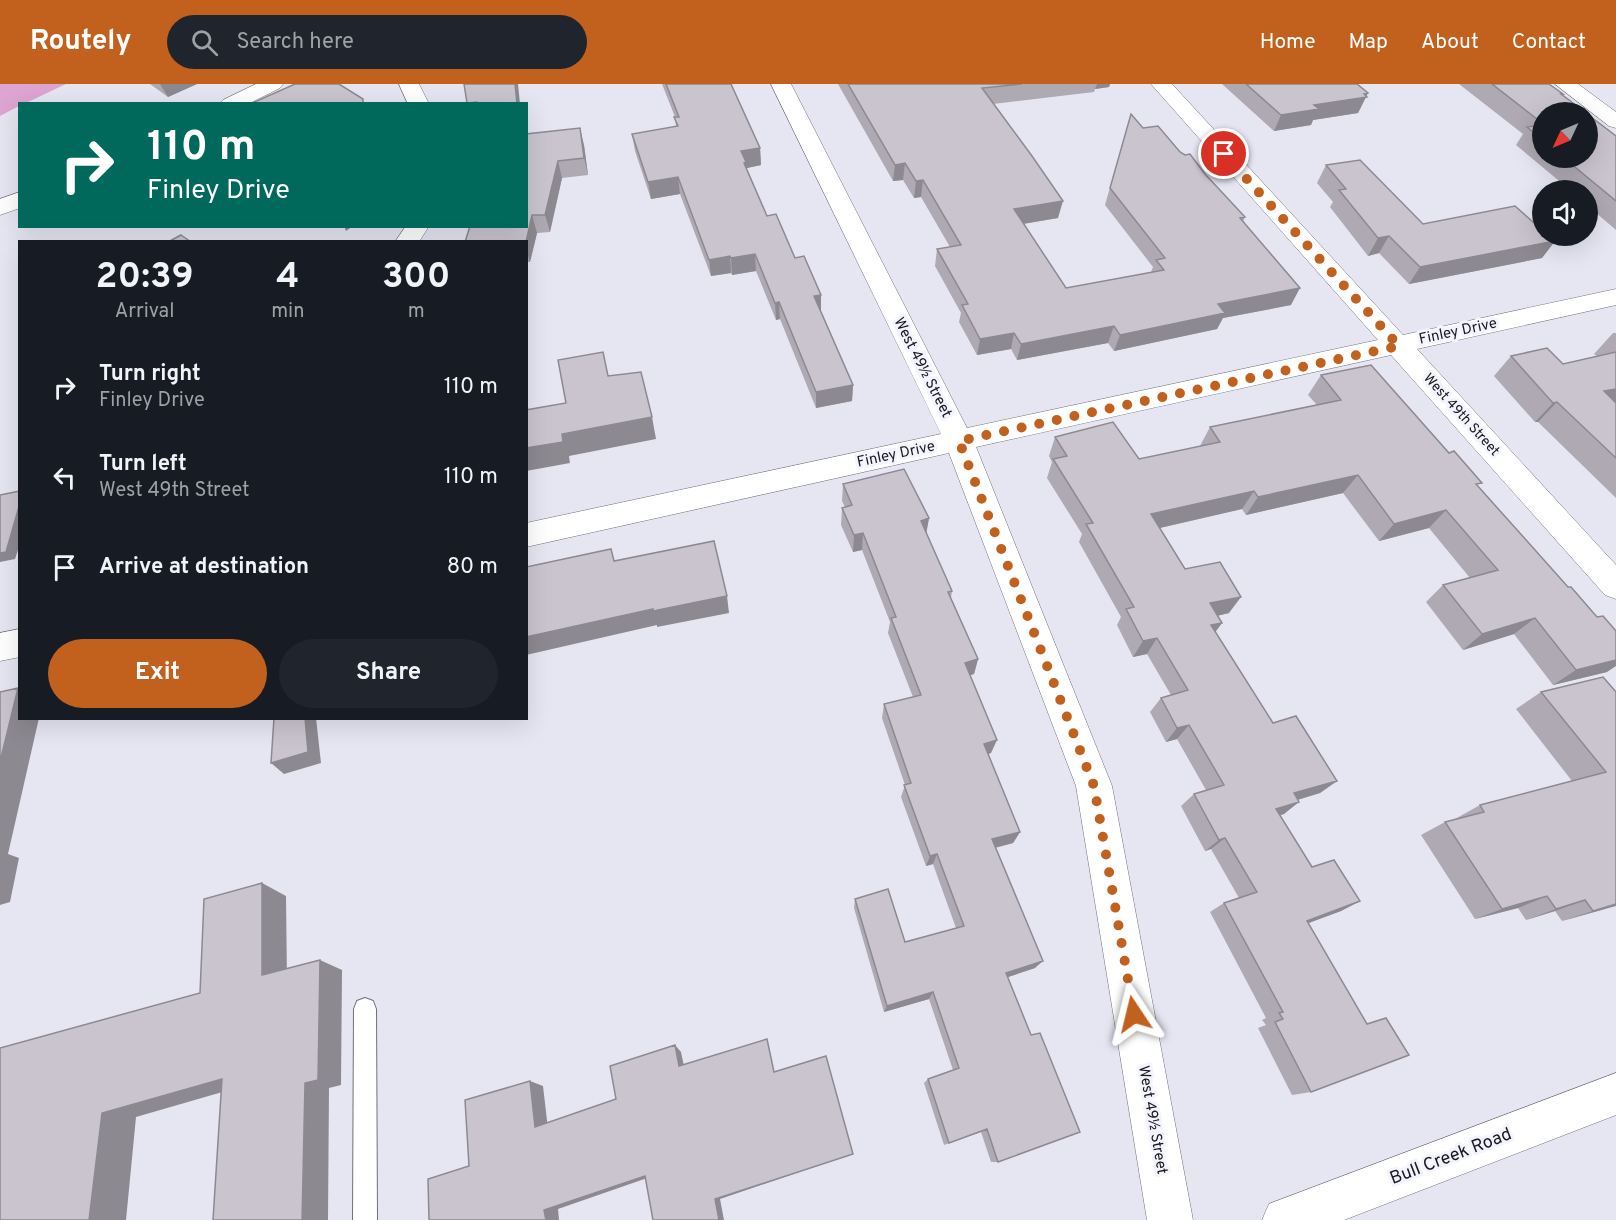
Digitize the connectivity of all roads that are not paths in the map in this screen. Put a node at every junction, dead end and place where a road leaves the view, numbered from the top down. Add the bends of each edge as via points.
1 (273, 84) edge
2 (409, 84) edge
3 (781, 84) edge
4 (1161, 84) edge
5 (1565, 84) edge
6 (234, 102) edge
7 (418, 102) edge
8 (1616, 122) edge
9 (18, 200) edge
10 (0, 208) edge
11 (1616, 297) edge
12 (1399, 346) junction
13 (959, 441) junction
14 (528, 535) edge
15 (1616, 586) edge
16 (18, 643) edge
17 (0, 647) edge
18 (365, 1009) dead end
19 (1616, 1094) edge
20 (365, 1220) edge
21 (1170, 1220) edge
22 (1285, 1220) edge

1 - 6 street
2 - 7 street
3 - 13 street, West 49½ Street
4 - 12 street, West 49th Street
5 - 8 street
9 - 10 street
11 - 12 street, Finley Drive
12 - 13 street, Finley Drive
12 - 15 street, West 49th Street
13 - 14 street, Finley Drive
13 - 21 street, West 49½ Street via 1094,786
16 - 17 street
18 - 20 lane
19 - 22 street, Bull Creek Road

